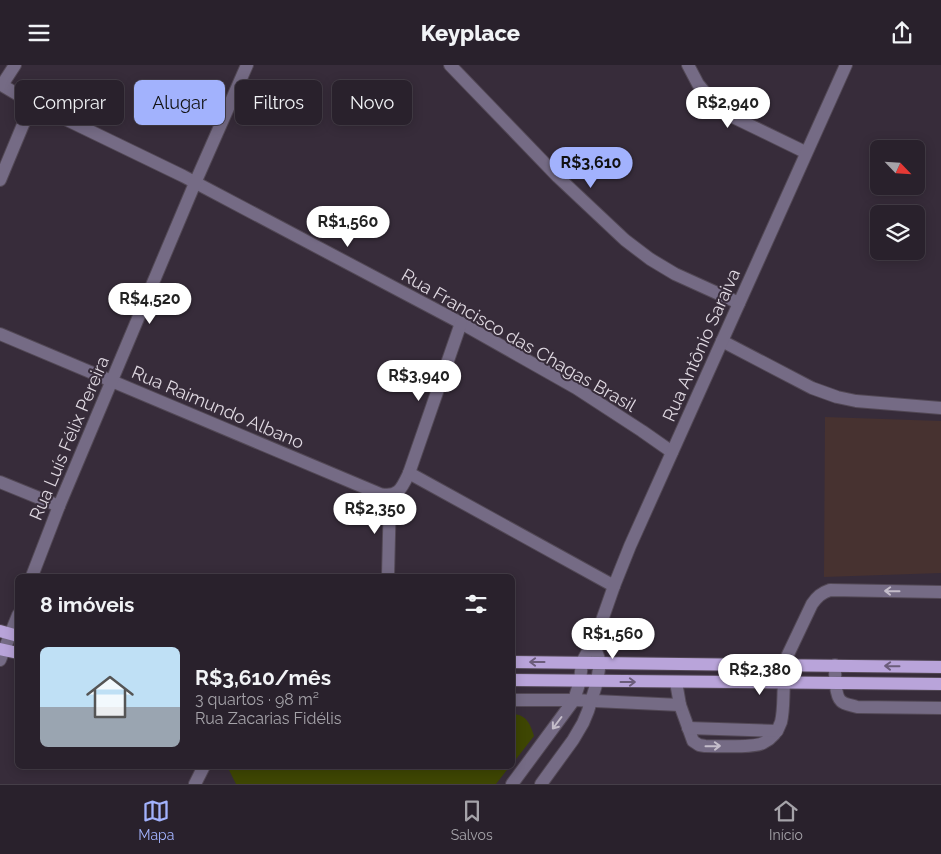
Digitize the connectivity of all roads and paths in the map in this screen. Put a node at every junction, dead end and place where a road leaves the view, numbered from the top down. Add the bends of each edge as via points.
1 (15, 65) edge
2 (247, 65) edge
3 (450, 65) edge
4 (688, 65) edge
5 (846, 65) edge
6 (1, 84) edge
7 (15, 93) edge
8 (23, 125) edge
9 (77, 125) edge
10 (806, 152) junction
11 (0, 180) edge
12 (195, 183) junction
13 (739, 303) junction
14 (461, 323) junction
15 (0, 335) edge
16 (722, 341) junction
17 (112, 381) junction
18 (941, 409) edge
19 (672, 452) junction
20 (409, 473) junction
21 (0, 482) edge
22 (393, 494) junction
23 (58, 506) junction
24 (33, 574) edge
25 (388, 574) edge
26 (614, 586) junction
27 (941, 592) edge
28 (15, 621) edge
29 (9, 633) edge
30 (593, 642) junction
31 (1, 653) edge
32 (15, 653) edge
33 (515, 662) edge
34 (582, 662) junction
35 (600, 662) junction
36 (783, 665) junction
37 (835, 665) junction
38 (941, 667) edge
39 (515, 680) edge
40 (580, 681) junction
41 (597, 681) junction
42 (676, 682) junction
43 (784, 683) junction
44 (836, 683) junction
45 (941, 684) edge
46 (515, 700) edge
47 (574, 700) junction
48 (592, 701) junction
49 (680, 705) junction
50 (941, 708) edge
51 (688, 728) junction
52 (777, 731) junction
53 (202, 769) edge
54 (195, 784) edge
55 (512, 784) edge
56 (541, 784) edge

1 - 6 street
2 - 12 street, Rua Luís Félix Pereira
3 - 13 street via 558,177 625,240 675,274
4 - 10 street via 712,101 730,115
5 - 10 street, Rua Antônio Saraiva
6 - 7 street, Rua Francisco das Chagas Brasil
8 - 11 street
9 - 12 street, Rua Francisco das Chagas Brasil
10 - 13 street, Rua Antônio Saraiva
12 - 14 street, Rua Francisco das Chagas Brasil
12 - 17 street, Rua Luís Félix Pereira
13 - 16 street, Rua Antônio Saraiva
14 - 19 street, Rua Francisco das Chagas Brasil via 576,389
14 - 20 street
15 - 17 street, Rua Raimundo Albano
16 - 18 street via 812,388 837,397
16 - 19 street, Rua Antônio Saraiva
17 - 22 street, Rua Raimundo Albano via 380,493
17 - 23 street, Rua Luís Félix Pereira
19 - 26 street, Rua Antônio Saraiva
20 - 22 street
20 - 26 street
21 - 23 street
22 - 25 street
23 - 24 street, Rua Luís Félix Pereira
26 - 30 street, Rua Antônio Saraiva
27 -> 36 street via 830,590 821,593 812,604
28 - 29 street
29 - 31 street
30 - 34 street, Rua Antônio Saraiva
30 - 35 street
31 - 32 main road
34 -> 33 main road
34 - 35 main road
34 - 40 street, Rua Antônio Saraiva
35 - 36 main road
35 - 41 street
36 - 37 main road
38 -> 37 main road
37 - 44 street
39 - 40 main road
40 - 41 main road
40 - 47 street, Rua Antônio Saraiva
41 -> 42 main road
41 - 48 street
42 - 43 main road
42 - 49 street
43 - 44 main road
43 - 52 street via 781,723
44 - 45 main road
44 - 50 street via 841,701 857,707
46 - 47 street
47 - 48 street
47 -> 55 street, Rua Antônio Saraiva
48 - 49 street
48 - 56 street via 573,740
49 - 51 street
51 - 52 street
51 -> 52 street via 693,741 705,746 755,745
53 - 54 street

